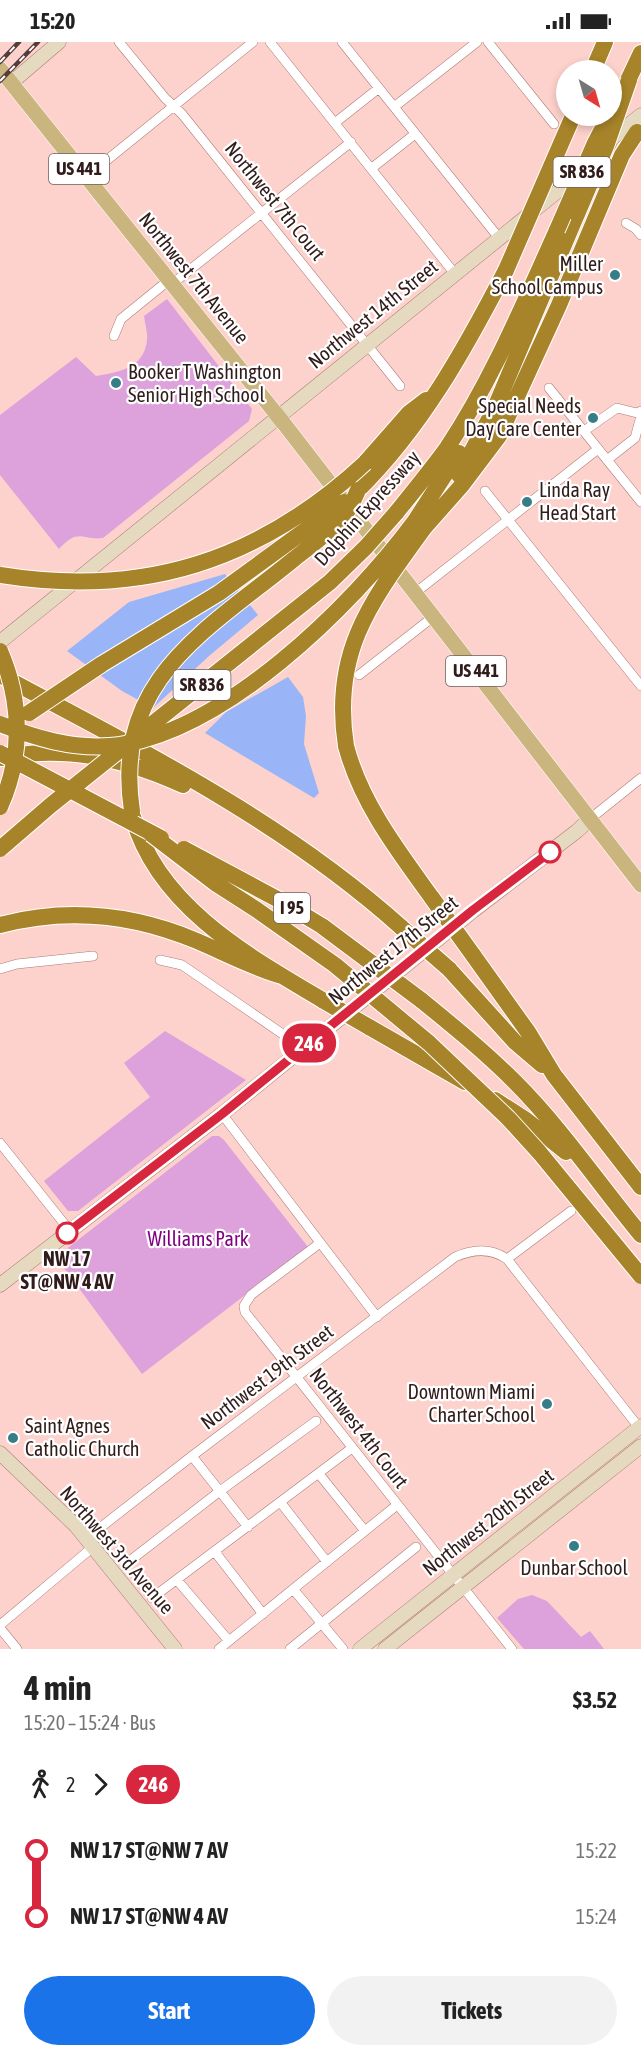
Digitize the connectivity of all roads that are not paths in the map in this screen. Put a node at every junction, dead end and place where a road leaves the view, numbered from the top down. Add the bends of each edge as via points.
1 (59, 42) edge
2 (119, 42) edge
3 (253, 42) edge
4 (270, 42) edge
5 (342, 42) edge
6 (477, 42) edge
7 (488, 42) edge
8 (605, 42) edge
9 (638, 42) edge
10 (641, 46) edge
11 (641, 53) edge
12 (597, 60) edge
13 (0, 69) edge
14 (629, 80) junction
15 (11, 83) junction
16 (379, 88) junction
17 (622, 93) edge
18 (173, 106) junction
19 (394, 107) junction
20 (641, 115) edge
21 (336, 122) junction
22 (554, 124) dead end
23 (569, 126) edge
24 (604, 126) edge
25 (639, 130) edge
26 (415, 134) junction
27 (351, 142) junction
28 (604, 154) junction
29 (372, 168) junction
30 (86, 177) junction
31 (261, 214) junction
32 (626, 223) dead end
33 (641, 235) edge
34 (499, 238) junction
35 (455, 274) junction
36 (171, 282) junction
37 (514, 324) junction
38 (114, 336) dead end
39 (366, 344) junction
40 (400, 386) dead end
41 (549, 388) dead end
42 (641, 414) edge
43 (278, 416) junction
44 (584, 431) junction
45 (597, 449) junction
46 (607, 460) junction
47 (370, 468) junction
48 (358, 490) junction
49 (485, 492) dead end
50 (641, 502) edge
51 (508, 520) junction
52 (419, 525) junction
53 (0, 575) edge
54 (415, 593) junction
55 (433, 617) junction
56 (0, 642) edge
57 (0, 651) edge
58 (0, 675) edge
59 (359, 675) dead end
60 (641, 686) edge
61 (0, 724) edge
62 (0, 733) edge
63 (0, 753) edge
64 (0, 759) edge
65 (641, 778) edge
66 (224, 798) junction
67 (0, 807) edge
68 (590, 819) junction
69 (152, 834) junction
70 (0, 849) edge
71 (641, 885) edge
72 (0, 925) edge
73 (93, 956) dead end
74 (160, 960) dead end
75 (0, 969) edge
76 (282, 976) junction
77 (303, 1048) junction
78 (554, 1075) junction
79 (222, 1114) junction
80 (0, 1143) edge
81 (597, 1182) junction
82 (641, 1187) edge
83 (571, 1211) dead end
84 (70, 1231) junction
85 (641, 1235) edge
86 (320, 1243) junction
87 (507, 1259) junction
88 (641, 1275) edge
89 (0, 1285) edge
90 (377, 1317) junction
91 (296, 1378) junction
92 (316, 1421) dead end
93 (640, 1428) edge
94 (641, 1446) edge
95 (352, 1448) junction
96 (0, 1453) edge
97 (192, 1456) junction
98 (319, 1474) junction
99 (220, 1491) junction
100 (281, 1503) junction
101 (397, 1505) junction
102 (248, 1527) junction
103 (365, 1531) junction
104 (90, 1542) junction
105 (416, 1547) dead end
106 (214, 1552) junction
107 (327, 1562) junction
108 (127, 1563) dead end
109 (453, 1575) junction
110 (177, 1580) junction
111 (462, 1587) junction
112 (293, 1589) junction
113 (152, 1598) dead end
114 (263, 1614) junction
115 (322, 1623) junction
116 (0, 1626) edge
117 (228, 1641) junction
118 (17, 1649) edge
119 (175, 1649) edge
120 (219, 1649) edge
121 (290, 1649) edge
122 (343, 1649) edge
123 (360, 1649) edge
124 (385, 1649) edge
125 (512, 1649) edge

1 - 15 street
2 - 18 street, Northwest 7th Court
3 - 18 street
4 - 21 street
5 - 16 street
6 - 19 street
7 - 22 street
8 - 12 highway
9 - 10 street
11 - 14 highway
13 - 15 main road, Northwest 7th Avenue / US 441
14 - 17 highway, bridge
14 - 52 highway, bridge via 606,146 494,410 466,464
15 - 30 main road, Northwest 7th Avenue / US 441
16 - 19 street
16 - 21 street
18 - 30 street
18 - 31 street, Northwest 7th Court
19 - 26 street
20 - 28 street, Northwest 14th Street via 611,139
21 - 27 street
23 - 47 highway, bridge via 506,270 466,346 437,392 409,413
24 - 37 highway, Dolphin Expressway / SR 836, bridge
25 - 28 street, Northwest 14th Street
25 - 52 highway via 621,156 499,436 468,478
26 - 29 street
26 - 34 street
27 - 29 street
27 - 31 street
28 - 34 street, Northwest 14th Street
29 - 35 street
30 - 36 main road, Northwest 7th Avenue / US 441
31 - 36 street
31 - 39 street, Northwest 7th Court
32 - 33 street
34 - 35 street, Northwest 14th Street
35 - 39 street, Northwest 14th Street
36 - 38 street via 121,319
36 - 43 main road, Northwest 7th Avenue / US 441
37 - 52 highway via 513,340 472,430
37 - 70 highway, Dolphin Expressway / SR 836, bridge via 447,447 366,546 330,582
39 - 40 street, Northwest 7th Court
39 - 43 street, Northwest 14th Street
41 - 44 street
42 - 44 street via 617,408
42 - 46 street via 635,438
43 - 54 main road, Northwest 7th Avenue / US 441
43 - 56 street, Northwest 14th Street
44 - 45 street
45 - 46 street
45 - 51 street
46 - 50 street
47 - 48 highway, Dolphin Expressway
47 - 53 highway, bridge via 278,530 198,564 152,576 87,582
48 - 62 highway, Dolphin Expressway, bridge via 219,593 102,664
48 - 76 highway, bridge via 347,512 334,524 174,659 141,713 129,757 128,776 137,830 166,881 223,936
49 - 51 street
51 - 54 street
51 - 60 street
52 - 61 highway, bridge via 308,638 253,682 192,719 135,741 102,746 75,746
52 - 78 highway, bridge via 375,599 346,667 343,726 350,763 391,840 528,1032
54 - 55 main road, Northwest 7th Avenue / US 441
55 - 59 street
55 - 68 main road, Northwest 7th Avenue / US 441
57 - 67 highway, bridge via 13,686 18,726 11,777
58 - 66 highway
63 - 69 highway, I 95, bridge
64 - 66 highway via 50,751 87,755 148,770 205,796
65 - 68 street, Northwest 17th Street
66 - 78 highway, bridge via 327,865 448,969 516,1042
68 - 71 main road, Northwest 7th Avenue / US 441
68 - 77 street, Northwest 17th Street
69 - 81 highway, I 95, bridge via 304,915 421,1000 515,1083 562,1135
69 - 88 highway, bridge via 214,883 335,965 437,1050 539,1152
72 - 76 highway via 56,915 123,918 179,934
73 - 75 street
74 - 77 street via 182,965
76 - 81 highway, bridge via 526,1120
77 - 79 street, Northwest 17th Street
78 - 82 highway
79 - 84 street, Northwest 17th Street
79 - 86 street
80 - 84 street
81 - 85 highway, I 95
83 - 87 street
84 - 89 street, Northwest 17th Street
86 - 90 street
86 - 91 street, Northwest 4th Court via 251,1294 244,1306
87 - 90 street, Northwest 19th Street via 497,1252 473,1251 455,1257
87 - 93 street
90 - 91 street, Northwest 19th Street
91 - 95 street, Northwest 4th Court
91 - 97 street, Northwest 19th Street
92 - 99 street
93 - 109 street, Northwest 20th Street
94 - 111 street, Northwest 20th Street
95 - 98 street
95 - 101 street, Northwest 4th Court
96 - 104 street, Northwest 3rd Avenue
97 - 99 street
97 - 104 street, Northwest 19th Street
98 - 100 street
98 - 103 street
99 - 102 street
99 - 108 street
100 - 102 street
100 - 107 street
101 - 103 street
101 - 109 street, Northwest 4th Court
102 - 106 street
103 - 107 street
104 - 116 street, Northwest 19th Street
104 - 119 street, Northwest 3rd Avenue
105 - 115 street
106 - 110 street
106 - 114 street
107 - 112 street
109 - 111 street, Northwest 4th Court
109 - 123 street, Northwest 20th Street
110 - 113 street
110 - 117 street
111 - 124 street, Northwest 20th Street
111 - 125 street, Northwest 4th Court
112 - 114 street
112 - 115 street
114 - 117 street
115 - 121 street
115 - 122 street
116 - 118 street
117 - 120 street

